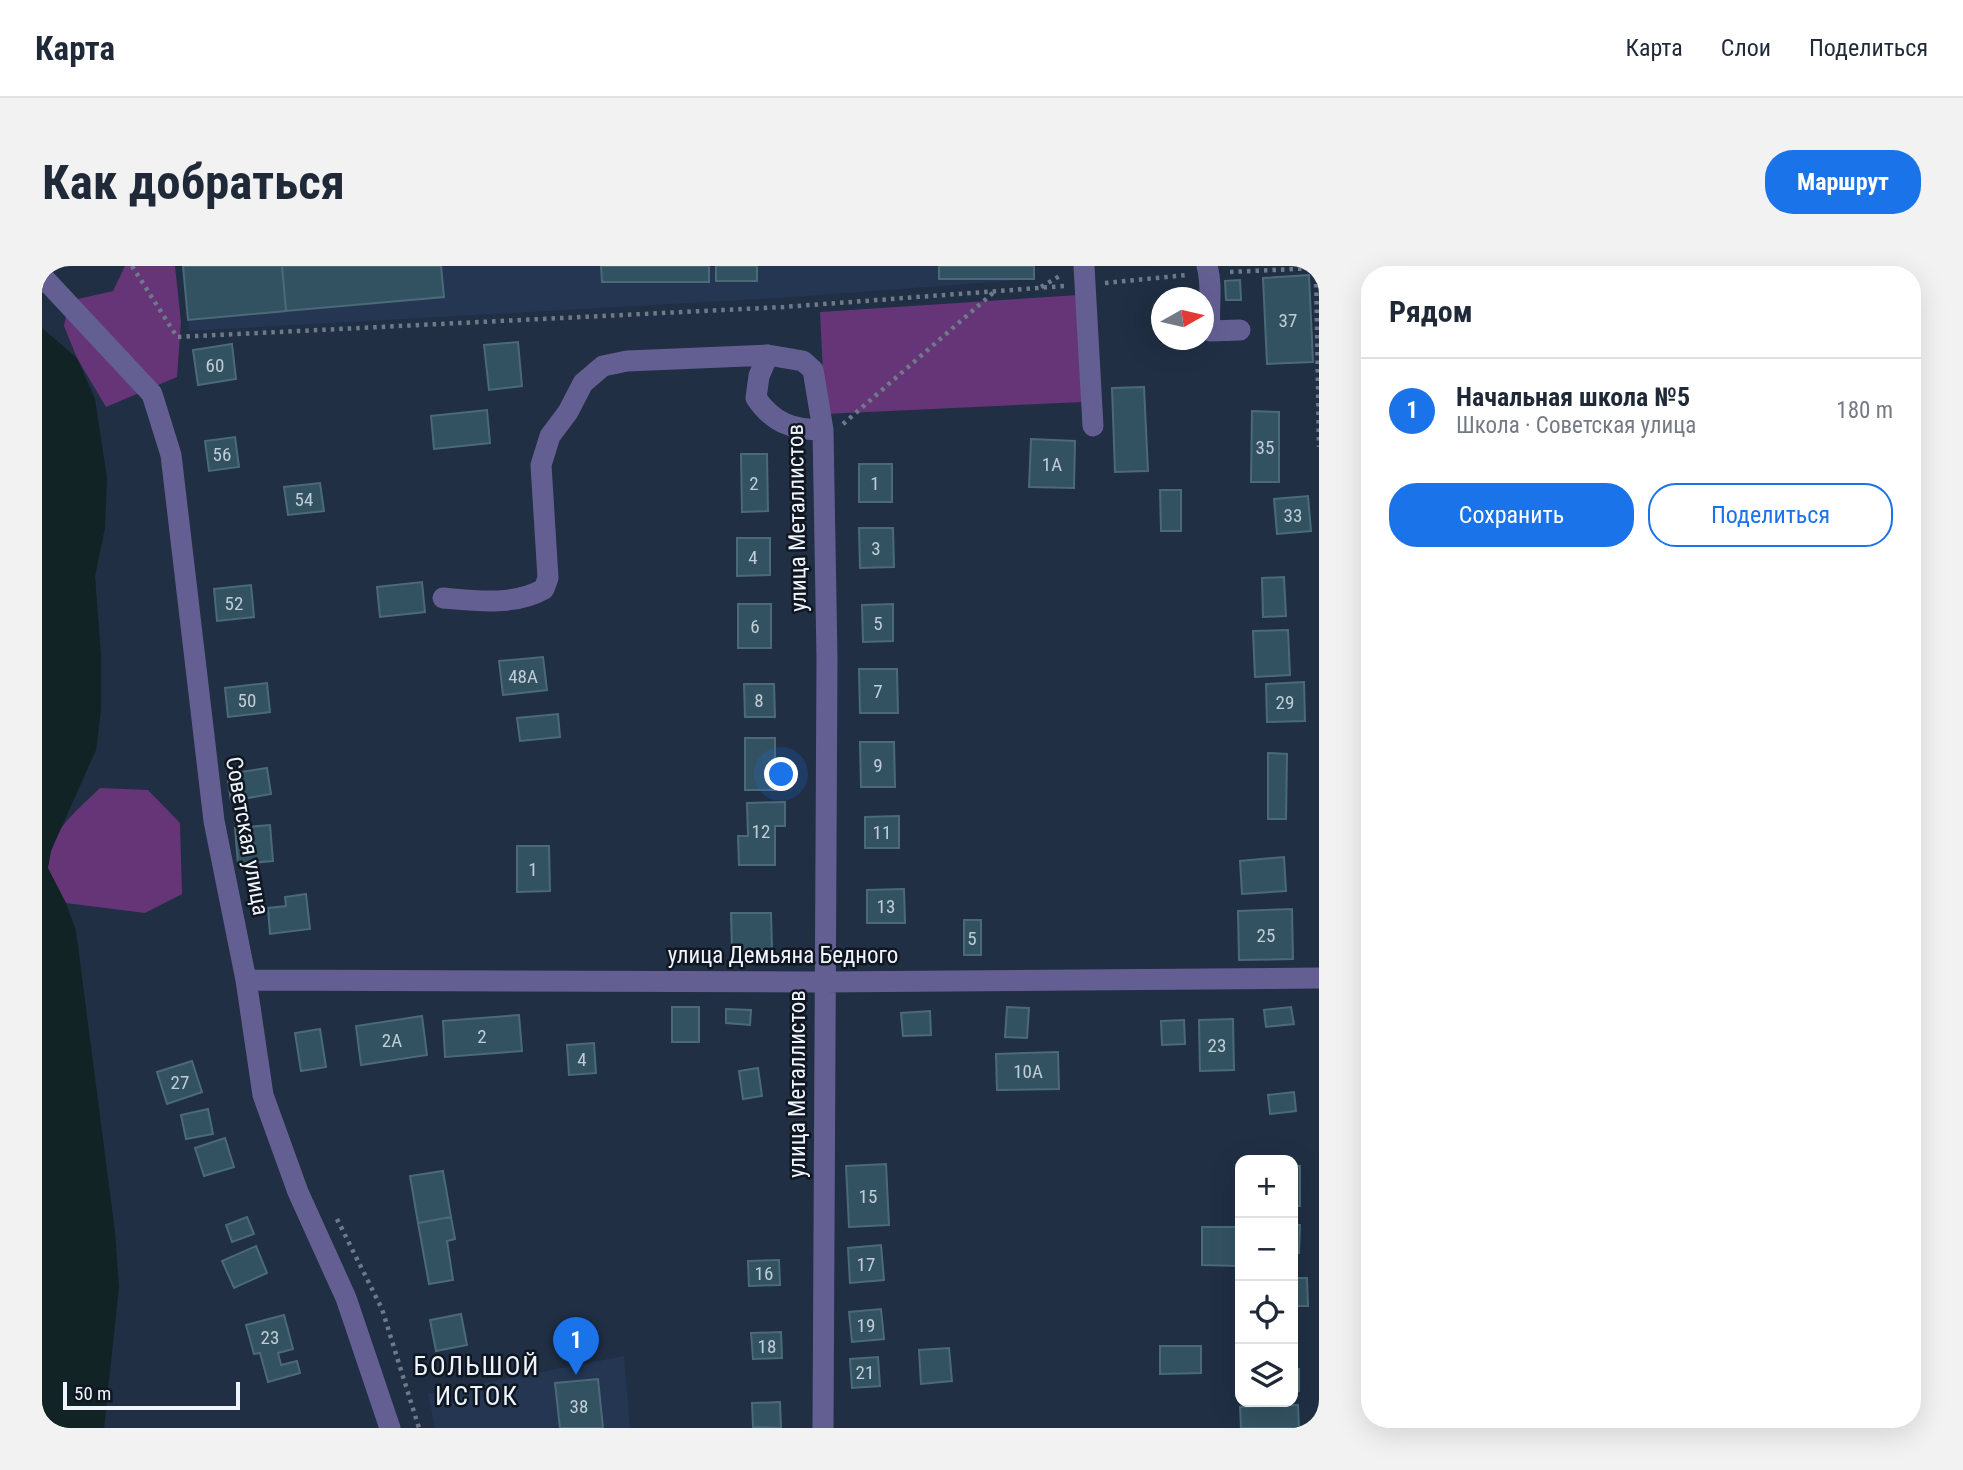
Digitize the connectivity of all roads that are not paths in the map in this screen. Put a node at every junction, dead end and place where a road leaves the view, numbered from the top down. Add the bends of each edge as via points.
1 (1208, 269) edge
2 (1085, 275) edge
3 (42, 276) edge
4 (1240, 330) dead end
5 (768, 355) junction
6 (1093, 426) dead end
7 (823, 430) junction
8 (443, 598) dead end
9 (1319, 978) edge
10 (246, 980) junction
11 (823, 982) junction
12 (390, 1428) edge
13 (823, 1428) edge

1 - 4 street via 1212,281 1207,301 1210,331
2 - 6 street
3 - 10 street, Советская улица via 152,394 171,455 214,821
5 - 7 street, улица Металлистов via 803,361 813,370
5 - 7 street via 756,398 767,414 796,430
5 - 8 street, улица Металлистов via 604,366 583,383 550,436 541,466 548,578 544,589 494,602
7 - 11 street, улица Металлистов via 827,658
9 - 11 street, улица Демьяна Бедного
10 - 11 street, улица Демьяна Бедного
10 - 12 street, Советская улица via 263,1095 298,1192 346,1298
11 - 13 street, улица Металлистов

